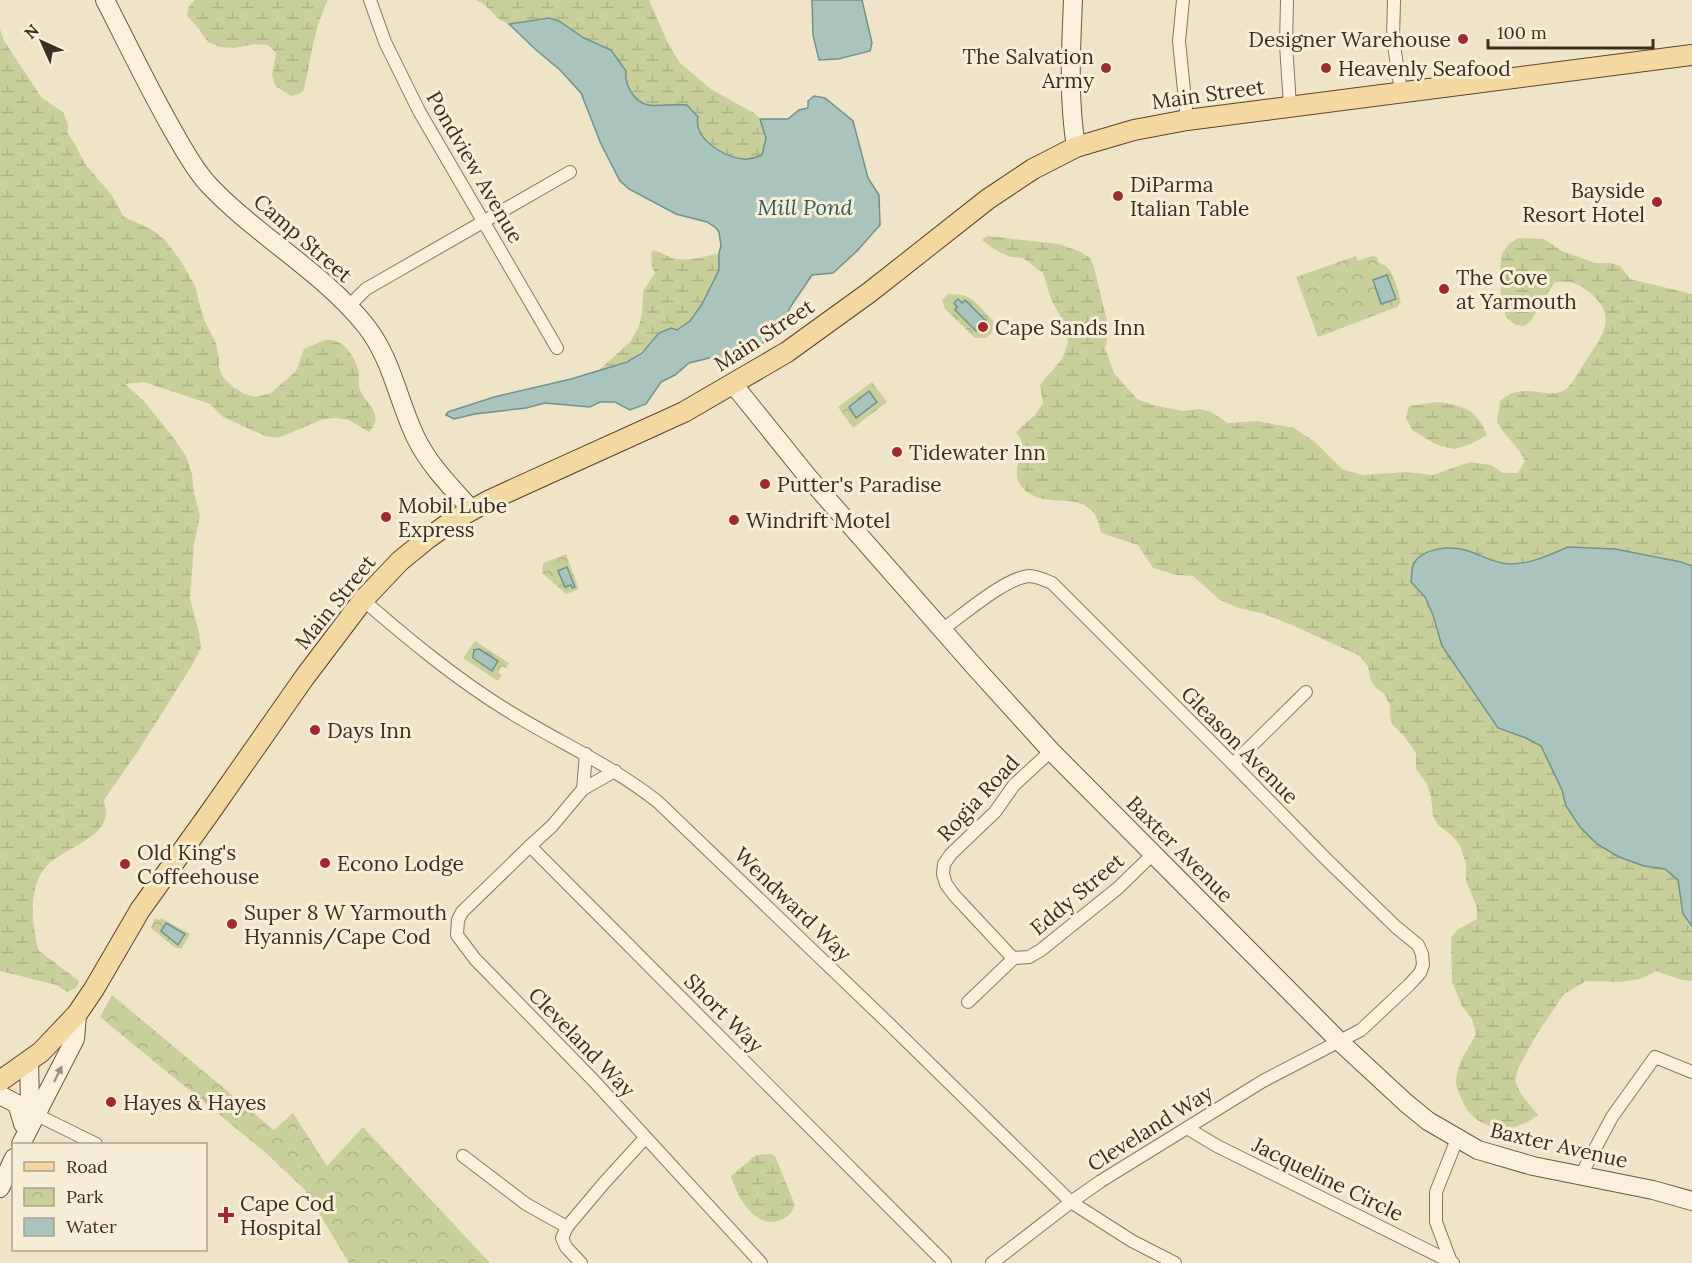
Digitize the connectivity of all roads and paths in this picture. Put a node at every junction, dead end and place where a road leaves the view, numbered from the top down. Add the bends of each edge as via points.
1 (105, 0) edge
2 (370, 0) edge
3 (1072, 0) edge
4 (1183, 0) edge
5 (1287, 0) edge
6 (1394, 0) edge
7 (1692, 55) edge
8 (1401, 92) junction
9 (1290, 106) junction
10 (1186, 120) junction
11 (1076, 147) junction
12 (570, 172) dead end
13 (483, 221) junction
14 (348, 307) junction
15 (557, 348) dead end
16 (733, 384) junction
17 (472, 510) junction
18 (363, 600) junction
19 (943, 629) junction
20 (1306, 692) dead end
21 (1051, 751) junction
22 (586, 754) junction
23 (1233, 764) junction
24 (615, 771) junction
25 (583, 789) junction
26 (530, 846) junction
27 (1153, 854) junction
28 (1418, 945) joint
29 (1014, 958) junction
30 (968, 1002) dead end
31 (77, 1014) junction
32 (1339, 1041) junction
33 (29, 1061) junction
34 (1692, 1072) edge
35 (0, 1081) edge
36 (0, 1095) edge
37 (30, 1119) junction
38 (1187, 1128) junction
39 (645, 1138) junction
40 (1457, 1139) junction
41 (19, 1143) edge
42 (93, 1143) edge
43 (464, 1156) dead end
44 (12, 1162) edge
45 (1581, 1175) junction
46 (0, 1188) edge
47 (1692, 1201) edge
48 (1071, 1202) junction
49 (567, 1227) junction
50 (1452, 1262) edge
51 (581, 1263) edge
52 (761, 1263) edge
53 (945, 1263) edge
54 (992, 1263) edge
55 (1175, 1263) edge

1 - 14 street, Camp Street via 162,112 197,170 259,232
2 - 13 street, Pondview Avenue via 393,60 419,111
3 - 11 street via 1070,89
4 - 10 street via 1179,43
5 - 9 street
6 - 8 street
7 - 8 main road, Main Street
8 - 9 main road, Main Street
9 - 10 main road, Main Street
10 - 11 main road, Main Street
11 - 16 main road, Main Street via 1008,185 821,328
12 - 13 street
13 - 14 street via 366,289
13 - 15 street, Pondview Avenue
14 - 17 street, Camp Street via 372,335 388,364 425,454
16 - 17 main road, Main Street via 664,422
16 - 19 street, Baxter Avenue via 808,477
17 - 18 main road, Main Street via 418,546
18 - 22 street, Wendward Way via 463,681
18 - 31 main road, Main Street via 140,910
19 - 21 street, Baxter Avenue
19 - 23 street, Gleason Avenue via 1016,579 1033,577 1052,583
20 - 23 street
21 - 27 street, Baxter Avenue
21 - 29 street, Rogia Road via 1014,785 944,864 946,884 954,895
22 - 24 street, Wendward Way
22 - 25 street
23 - 28 street, Gleason Avenue
24 - 25 street
24 - 48 street, Wendward Way via 658,802 701,842
25 - 26 street
26 - 39 street, Cleveland Way via 462,912 457,935 475,959
26 - 53 street, Short Way
27 - 29 street, Eddy Street via 1118,888 1041,950 1029,957
27 - 32 street, Baxter Avenue
28 - 32 street, Cleveland Way via 1423,965 1420,973 1361,1030
29 - 30 street, Eddy Street
31 - 33 main road, Main Street
37 -> 31 street, Main Street via 75,1039
32 - 38 street, Cleveland Way via 1263,1081
32 - 40 street, Baxter Avenue via 1406,1103
33 - 35 main road
33 - 37 street, Main Street
34 - 45 street via 1654,1058 1612,1117
36 - 37 street via 17,1104
37 - 41 street, Main Street
37 - 42 street
38 - 48 street, Cleveland Way
38 - 50 street, Jacqueline Circle
39 - 49 street
39 - 52 street, Cleveland Way
40 - 45 street, Baxter Avenue via 1500,1157
40 - 50 street via 1436,1192 1436,1222
43 - 49 street via 526,1204
44 - 46 street
45 - 47 street, Baxter Avenue
48 - 54 street, Cleveland Way
48 - 55 street, Wendward Way
49 - 51 street via 562,1238 564,1244

